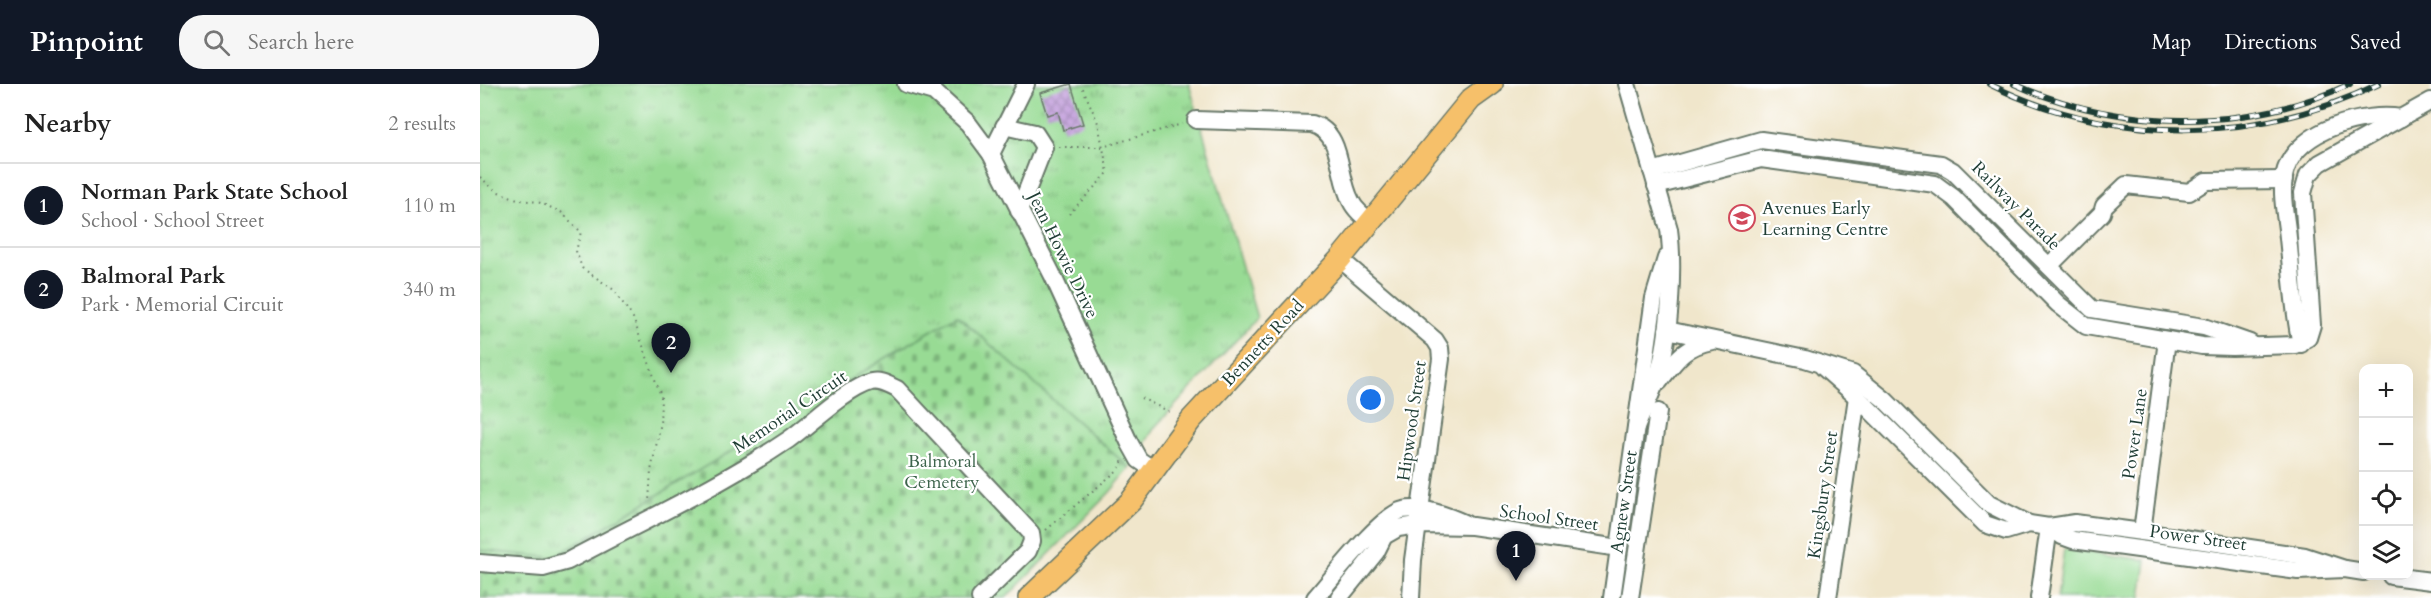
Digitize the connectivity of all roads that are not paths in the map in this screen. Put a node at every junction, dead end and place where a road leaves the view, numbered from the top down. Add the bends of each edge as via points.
1 (906, 84) edge
2 (1026, 84) edge
3 (1492, 84) edge
4 (1627, 84) edge
5 (2431, 101) edge
6 (2401, 118) junction
7 (1196, 120) road end
8 (1004, 126) junction
9 (991, 154) junction
10 (1696, 167) junction
11 (1654, 179) junction
12 (2284, 180) junction
13 (1019, 211) junction
14 (1371, 222) junction
15 (1669, 252) junction
16 (1340, 259) junction
17 (2049, 266) junction
18 (1667, 330) junction
19 (2167, 340) junction
20 (1713, 341) junction
21 (2301, 344) junction
22 (2259, 346) junction
23 (1817, 362) junction
24 (1651, 393) junction
25 (1857, 397) junction
26 (1658, 412) dead end
27 (1636, 428) junction
28 (1154, 470) junction
29 (1419, 518) junction
30 (2029, 525) junction
31 (2049, 527) junction
32 (2142, 532) junction
33 (1619, 548) junction
34 (1413, 561) junction
35 (480, 563) edge
36 (2345, 569) junction
37 (2359, 571) edge
38 (2413, 579) edge
39 (2431, 581) edge
40 (980, 598) edge
41 (1029, 598) edge
42 (1315, 598) edge
43 (1339, 598) edge
44 (1403, 598) edge
45 (1411, 598) edge
46 (1612, 598) edge
47 (1630, 598) edge
48 (1828, 598) edge
49 (2039, 598) edge

1 - 9 street, Jean Howie Drive via 934,92 968,123
2 - 8 street
3 - 14 main road, Bennetts Road via 1471,99
4 - 11 street, Agnew Street
5 - 6 street
6 - 12 street via 2369,117 2325,131 2295,154
6 - 21 street via 2320,163 2306,178 2303,193 2312,318 2310,335
7 - 14 street via 1322,127 1334,144 1350,201
8 - 9 street
8 - 13 street via 1035,133 1044,147
9 - 13 street, Jean Howie Drive
10 - 11 street, Railway Parade
10 - 17 street, Railway Parade via 1766,140 1941,164 1953,171
10 - 19 street, Railway Parade via 1761,159 1935,184 1954,198 2077,321 2097,329
11 - 15 street, Agnew Street via 1669,229
12 - 17 street via 2206,181 2189,192 2126,185
12 - 21 street
13 - 28 street, Jean Howie Drive via 1129,442 1139,460
14 - 16 main road, Bennetts Road
15 - 18 street, Agnew Street
15 - 27 street, Agnew Street via 1656,292
16 - 28 main road, Bennetts Road via 1191,420
16 - 29 street, Hipwood Street via 1440,348
17 - 22 street, Railway Parade via 2095,310 2204,327
18 - 20 street, Power Street
18 - 24 street, Agnew Street via 1660,371
19 - 22 street, Railway Parade via 2212,347
19 - 32 street, Power Lane
20 - 23 street, Power Street
20 - 24 street via 1687,350
21 - 22 street, Railway Parade
23 - 25 street, Power Street
23 - 30 street, Power Street via 1860,378 1989,504
24 - 27 street, Agnew Street
25 - 30 street, Power Street via 1984,524 2006,531
25 - 48 street, Kingsbury Street
26 - 47 street, Agnew Street
27 - 33 street, Agnew Street
28 - 41 main road, Bennetts Road via 1131,501
29 - 33 street, School Street
29 - 34 street, Hipwood Street
29 - 42 street via 1402,510 1386,520
29 - 43 street via 1386,534
30 - 31 street, Power Street
31 - 32 street, Power Street via 2075,524
31 - 36 street, Power Street via 2073,540 2298,572
31 - 49 street
32 - 36 street, Power Street via 2305,556
33 - 46 street, Agnew Street
34 - 44 street, Hipwood Street
34 - 45 street, Hipwood Street
35 - 40 street, Memorial Circuit via 557,566 739,470 855,390 872,382 884,382 897,389 1027,527 1032,541 1028,551
36 - 37 street, Power Street
38 - 39 street

